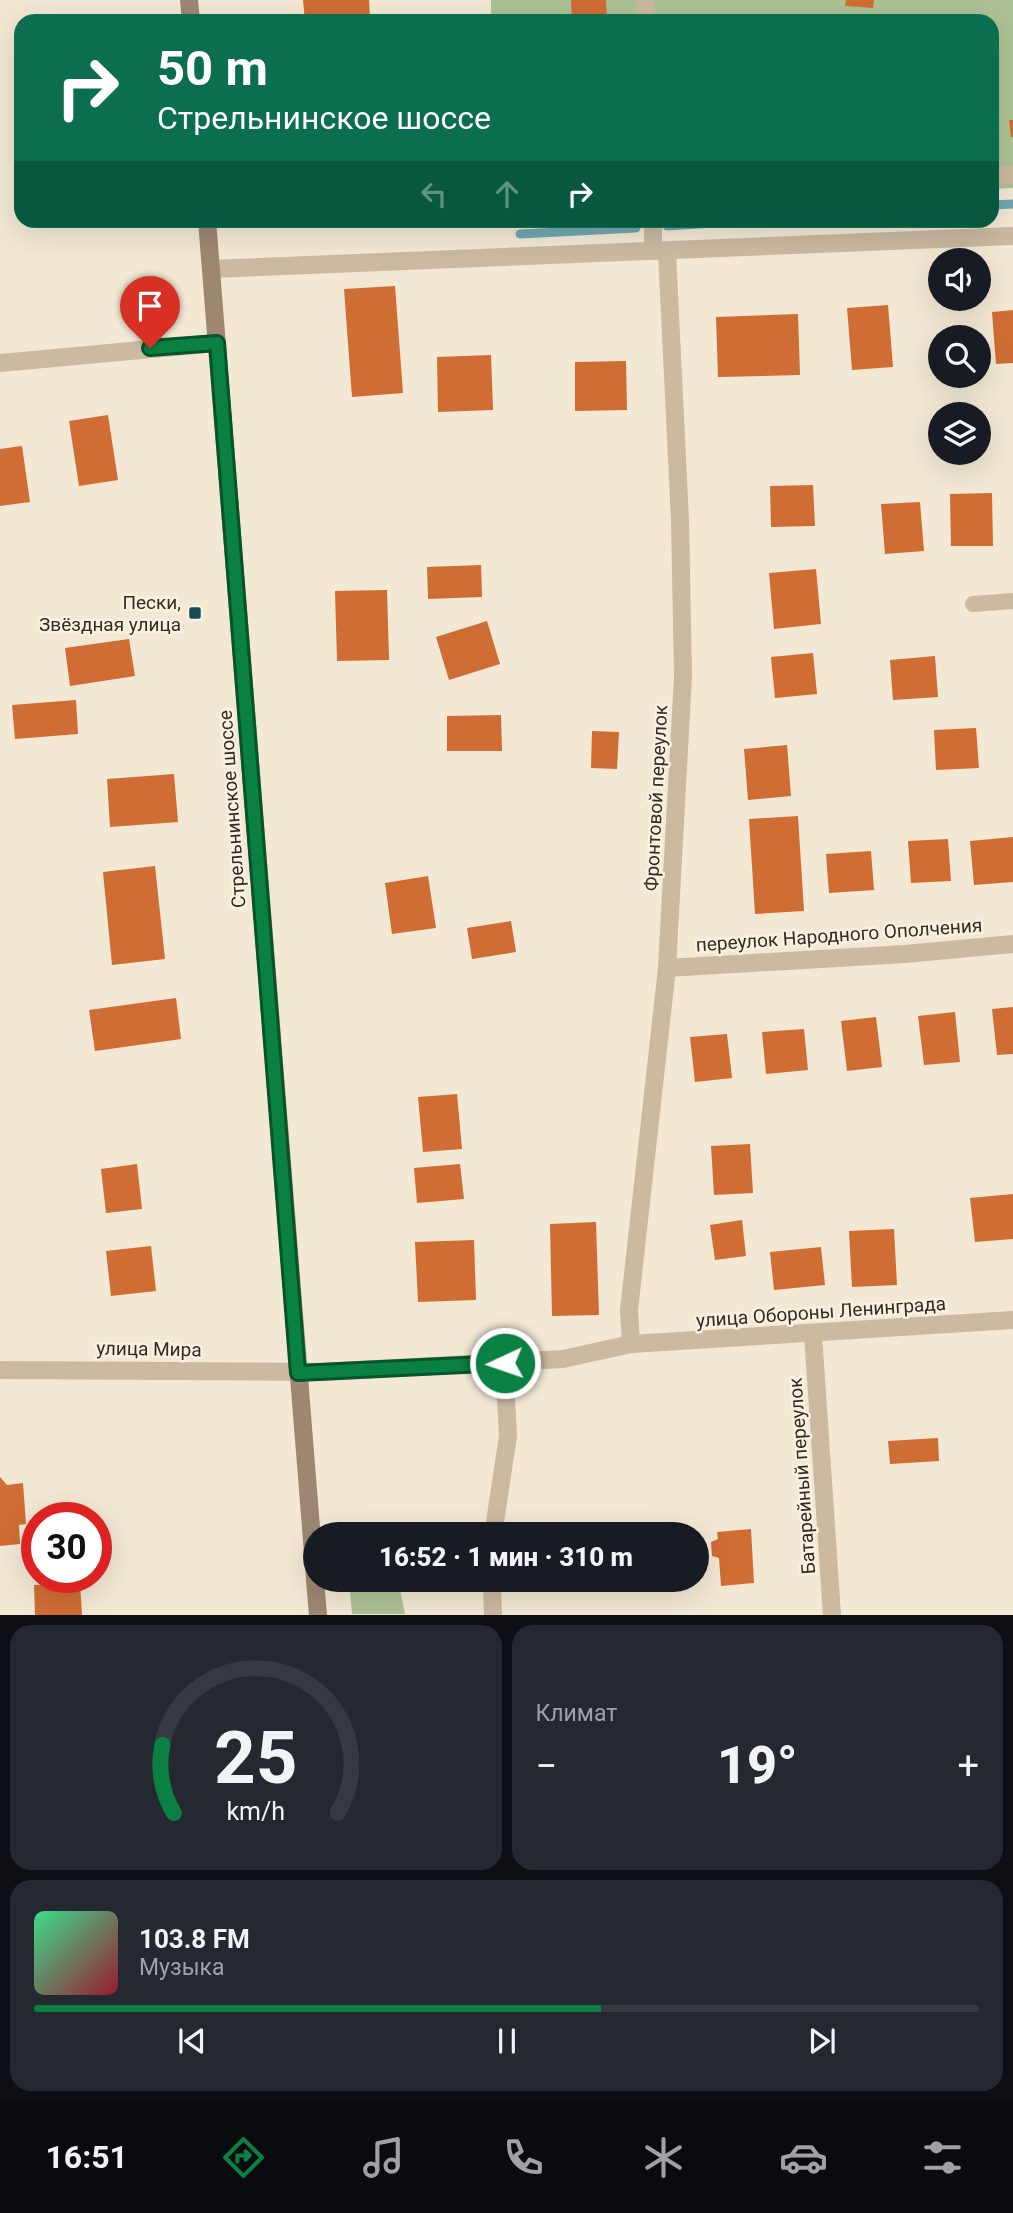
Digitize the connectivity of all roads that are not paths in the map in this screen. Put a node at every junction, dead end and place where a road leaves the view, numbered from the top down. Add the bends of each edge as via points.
1 (208, 228) edge
2 (655, 228) edge
3 (1013, 236) edge
4 (660, 252) junction
5 (211, 269) junction
6 (217, 343) junction
7 (0, 363) edge
8 (1013, 601) edge
9 (973, 604) dead end
10 (1013, 944) edge
11 (667, 968) junction
12 (1013, 1320) edge
13 (813, 1334) junction
14 (631, 1344) junction
15 (505, 1363) junction
16 (0, 1370) edge
17 (298, 1373) junction
18 (310, 1522) edge
19 (494, 1522) edge
20 (316, 1592) edge
21 (492, 1592) edge
22 (318, 1615) edge
23 (493, 1615) edge
24 (832, 1615) edge

1 - 5 main road, Стрельнинское шоссе
2 - 4 street, Фронтовой переулок
3 - 4 street
4 - 5 street
4 - 11 street, Фронтовой переулок via 680,520 683,676
5 - 6 main road, Стрельнинское шоссе
6 - 7 street
6 - 17 main road, Стрельнинское шоссе
8 - 9 lane
10 - 11 street, переулок Народного Ополчения
11 - 14 street, Фронтовой переулок via 629,1310
12 - 13 street, улица Обороны Ленинграда
13 - 14 street, улица Обороны Ленинграда
13 - 24 street, Батарейный переулок
14 - 15 street, улица Обороны Ленинграда via 563,1359
15 - 17 street, улица Мира
15 - 19 street via 508,1436
16 - 17 street, улица Мира
17 - 18 main road, Стрельнинское шоссе
20 - 22 main road, Стрельнинское шоссе
21 - 23 street

